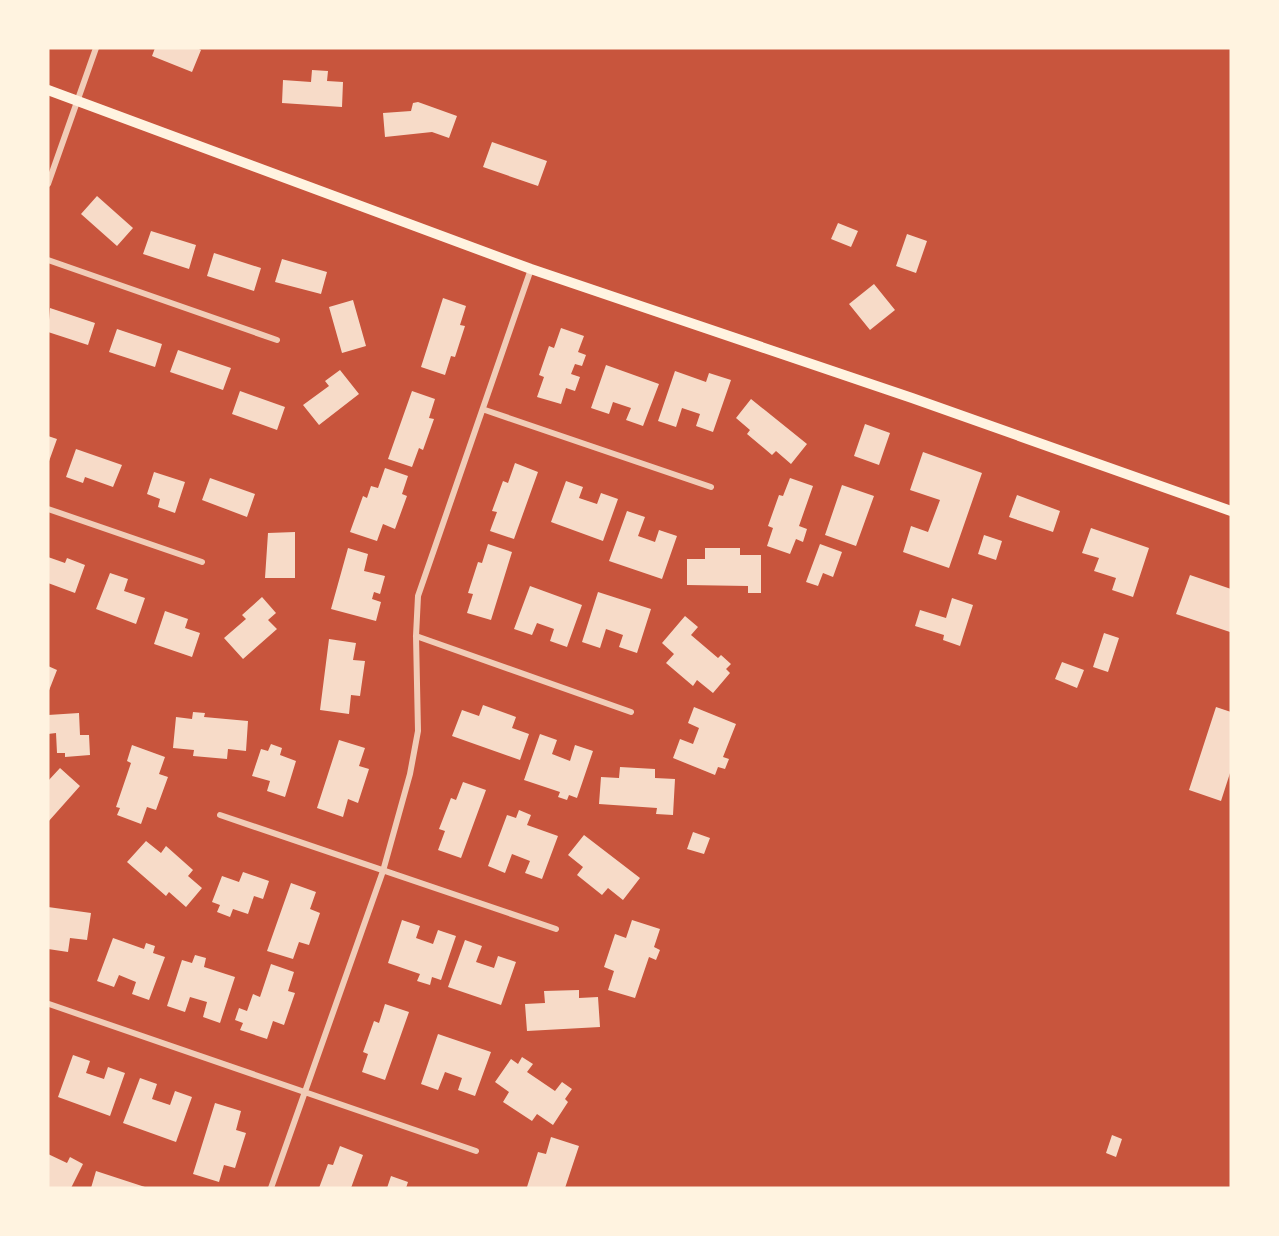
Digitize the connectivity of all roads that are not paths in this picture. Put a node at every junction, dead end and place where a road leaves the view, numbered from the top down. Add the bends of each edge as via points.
1 (96, 48) edge
2 (48, 90) edge
3 (78, 101) junction
4 (48, 184) edge
5 (48, 260) edge
6 (531, 269) junction
7 (277, 340) dead end
8 (485, 410) junction
9 (711, 487) dead end
10 (48, 508) edge
11 (1231, 511) edge
12 (202, 562) dead end
13 (416, 636) junction
14 (631, 712) dead end
15 (219, 815) dead end
16 (383, 871) junction
17 (556, 929) dead end
18 (50, 1004) dead end
19 (304, 1091) junction
20 (476, 1150) dead end
21 (271, 1188) edge

1 - 3 street
2 - 3 main road
3 - 4 street
3 - 6 main road
5 - 7 street
6 - 8 street
6 - 11 main road
8 - 9 street
8 - 13 street via 418,596
10 - 12 street
13 - 14 street
13 - 16 street via 418,731
15 - 16 street
16 - 17 street
16 - 19 street
18 - 19 street
19 - 20 street
19 - 21 street

